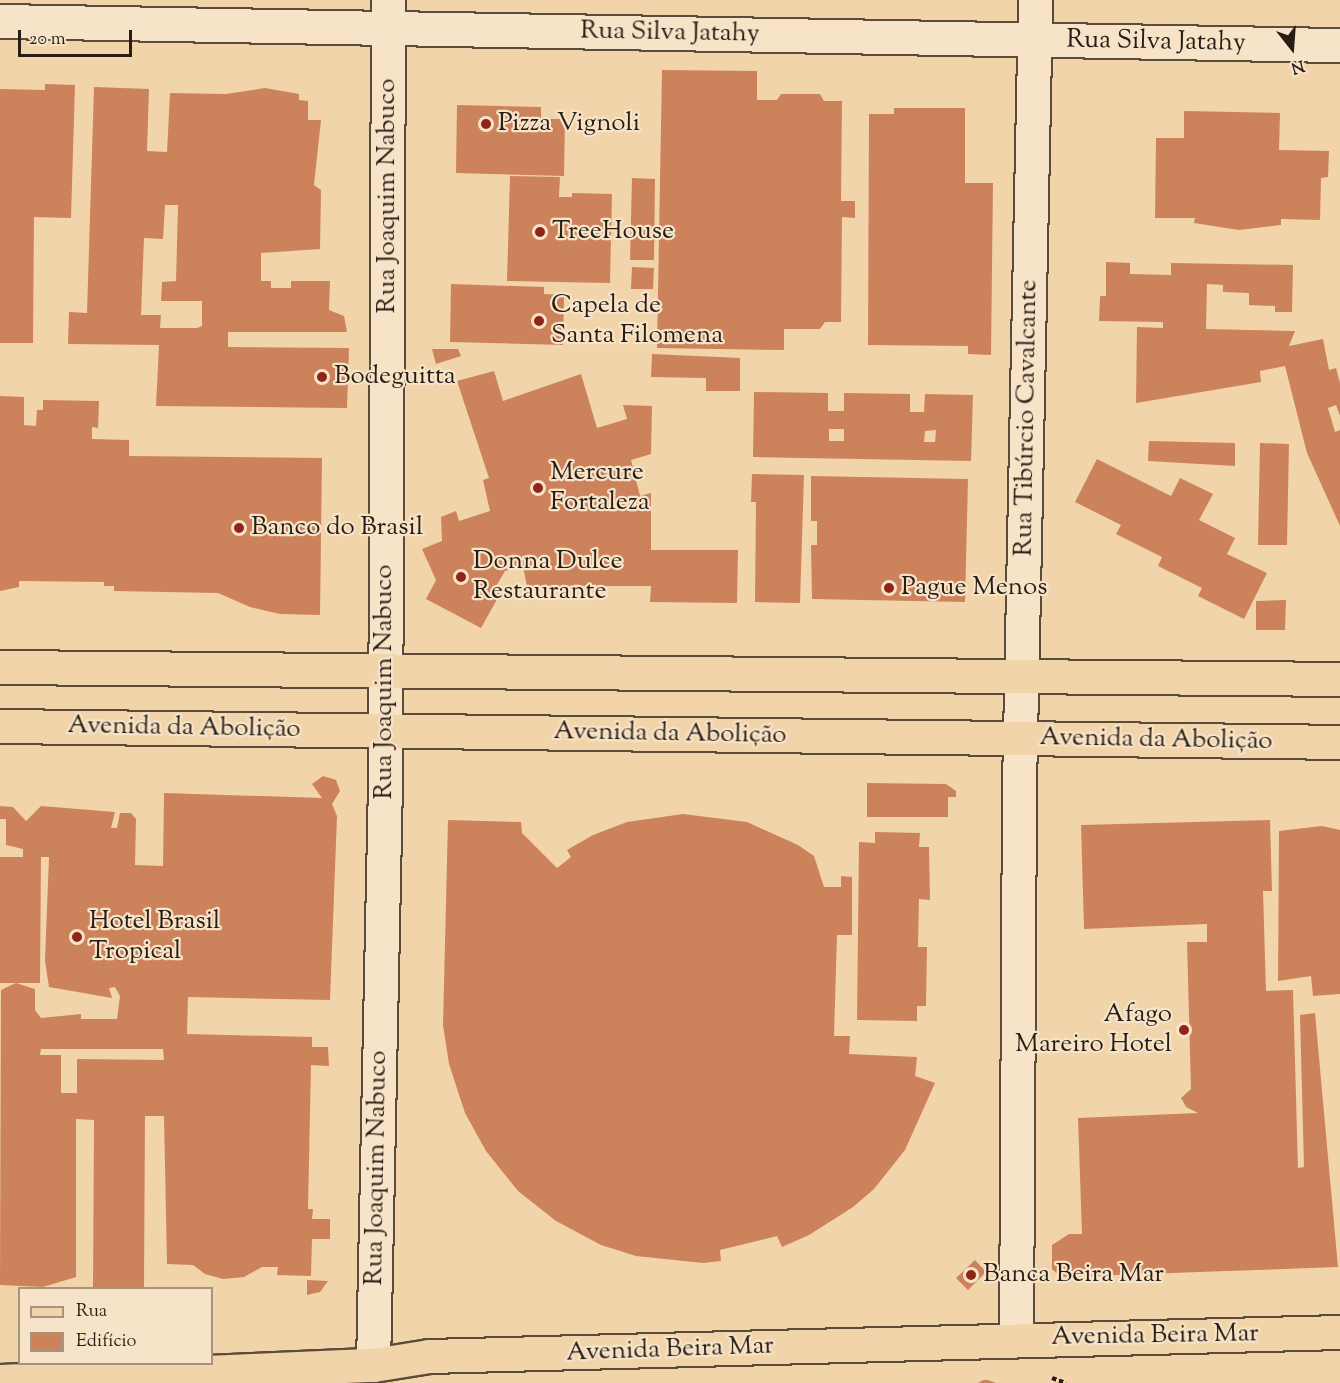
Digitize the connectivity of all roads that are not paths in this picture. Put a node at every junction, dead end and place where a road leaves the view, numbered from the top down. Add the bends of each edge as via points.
1 (1035, 0) edge
2 (387, 14) edge
3 (0, 21) edge
4 (1035, 41) junction
5 (1340, 45) edge
6 (0, 667) edge
7 (385, 672) junction
8 (1022, 675) junction
9 (1340, 679) edge
10 (0, 726) edge
11 (385, 730) junction
12 (1021, 739) junction
13 (1340, 742) edge
14 (1340, 1332) edge
15 (1016, 1340) junction
16 (373, 1365) junction
17 (0, 1381) edge

1 - 4 street, Rua Tibúrcio Cavalcante
2 - 3 street, Rua Silva Jatahy
2 - 4 street, Rua Silva Jatahy
2 - 7 street, Rua Joaquim Nabuco
4 - 5 street, Rua Silva Jatahy
4 - 8 street, Rua Tibúrcio Cavalcante
6 - 7 main road
7 - 8 main road
7 - 11 street, Rua Joaquim Nabuco
8 - 9 main road
8 - 12 street, Rua Tibúrcio Cavalcante
10 - 11 main road, Avenida da Abolição
11 - 12 main road, Avenida da Abolição
11 - 16 street, Rua Joaquim Nabuco
12 - 13 main road, Avenida da Abolição
12 - 15 street, Rua Tibúrcio Cavalcante
14 - 15 main road, Avenida Beira Mar
15 - 16 main road, Avenida Beira Mar via 429,1356
16 - 17 main road, Avenida Beira Mar

